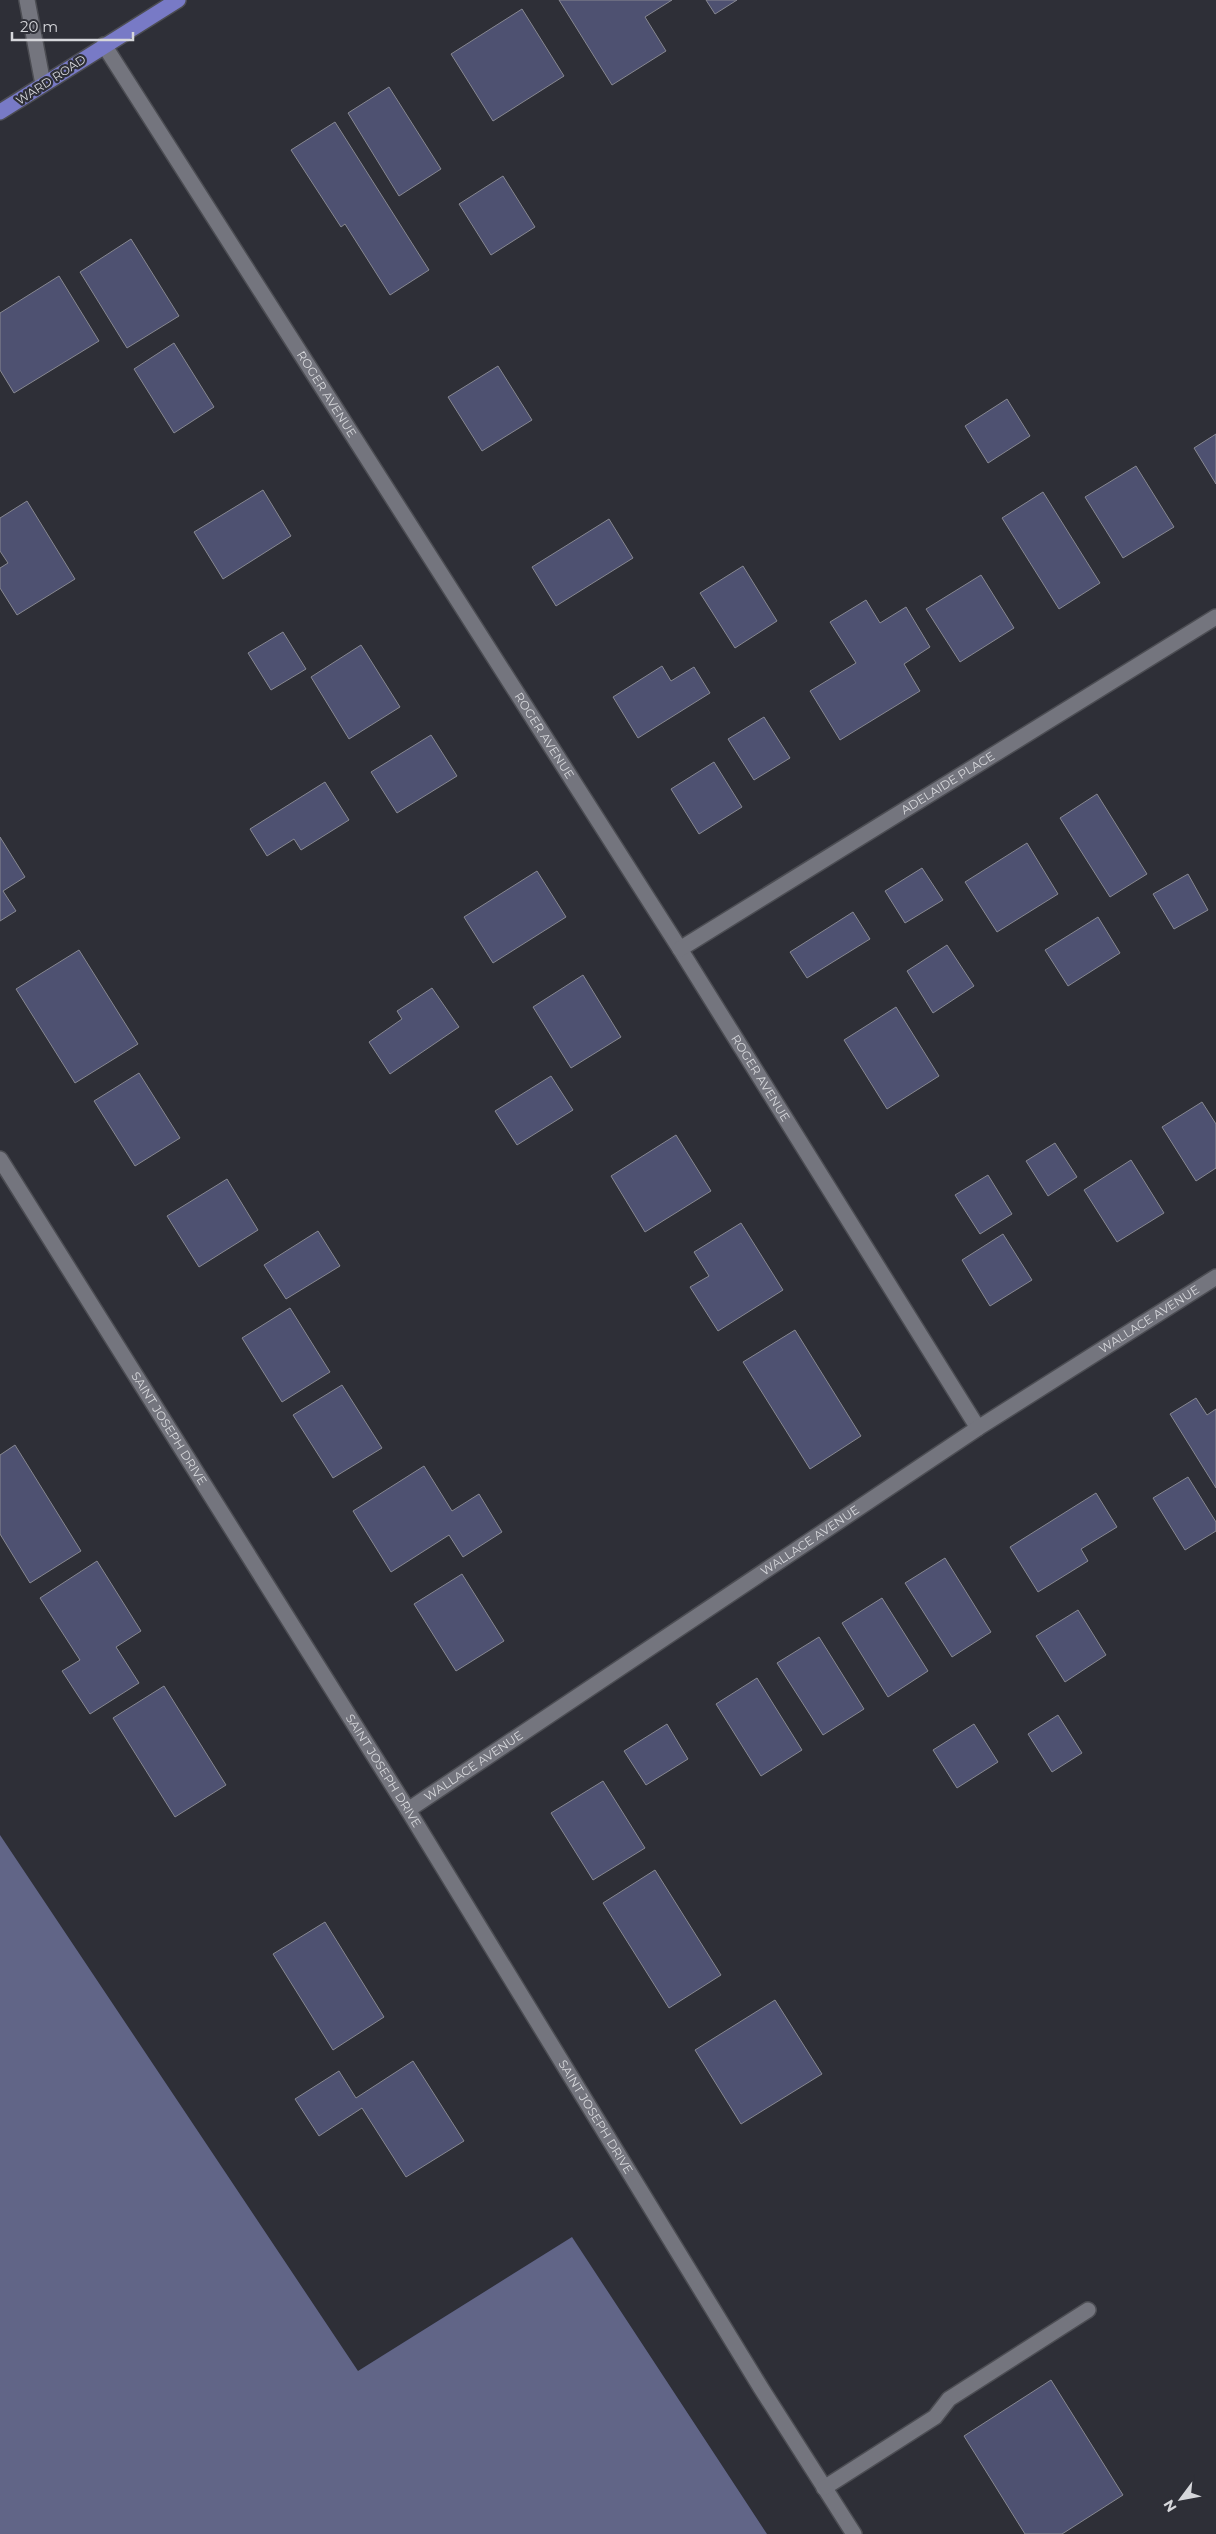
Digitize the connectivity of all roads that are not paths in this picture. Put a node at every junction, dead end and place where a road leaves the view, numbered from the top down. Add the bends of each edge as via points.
1 (26, 0) edge
2 (178, 0) edge
3 (104, 46) junction
4 (43, 84) junction
5 (0, 112) edge
6 (1216, 617) edge
7 (680, 949) junction
8 (0, 1159) edge
9 (1216, 1277) edge
10 (978, 1428) junction
11 (408, 1810) junction
12 (1088, 2310) dead end
13 (824, 2488) junction
14 (854, 2534) edge

1 - 4 street
2 - 3 main road, WARD ROAD
3 - 4 main road, WARD ROAD
3 - 7 street, ROGER AVENUE
4 - 5 main road, WARD ROAD
6 - 7 street, ADELAIDE PLACE
7 - 10 street, ROGER AVENUE
8 - 11 street, SAINT JOSEPH DRIVE
9 - 10 street, WALLACE AVENUE
10 - 11 street, WALLACE AVENUE
11 - 13 street, SAINT JOSEPH DRIVE
12 - 13 street via 949,2399 935,2417
13 - 14 street, SAINT JOSEPH DRIVE

